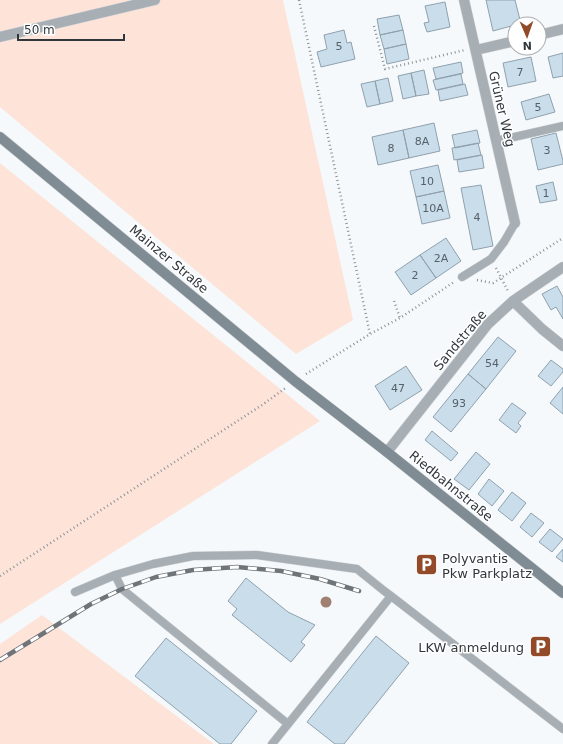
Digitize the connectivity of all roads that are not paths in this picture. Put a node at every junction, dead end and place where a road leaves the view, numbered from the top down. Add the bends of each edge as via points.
1 (155, 0) edge
2 (464, 0) edge
3 (563, 29) edge
4 (547, 33) edge
5 (0, 37) edge
6 (507, 43) edge
7 (476, 49) junction
8 (563, 126) edge
9 (0, 137) edge
10 (496, 141) junction
11 (515, 223) joint
12 (563, 267) edge
13 (462, 277) road end
14 (513, 301) junction
15 (563, 346) edge
16 (322, 401) joint
17 (387, 452) junction
18 (115, 574) junction
19 (75, 592) dead end
20 (563, 593) edge
21 (391, 596) junction
22 (288, 724) junction
23 (563, 729) edge
24 (272, 744) edge

1 - 5 street
2 - 7 street, Grüner Weg
3 - 4 street
6 - 7 street
7 - 10 street, Grüner Weg
8 - 10 lane
9 - 16 main road, Mainzer Straße
10 - 11 street, Grüner Weg
11 - 13 lane via 491,259
12 - 14 street, Sandstraße
14 - 15 street
14 - 17 street, Sandstraße via 488,324
16 - 17 main road, Riedbahnstraße
17 - 20 main road, Riedbahnstraße
18 - 19 lane
18 - 21 lane via 192,556 257,554 357,569
18 - 22 lane via 122,589
21 - 22 lane
21 - 23 lane
22 - 24 lane

